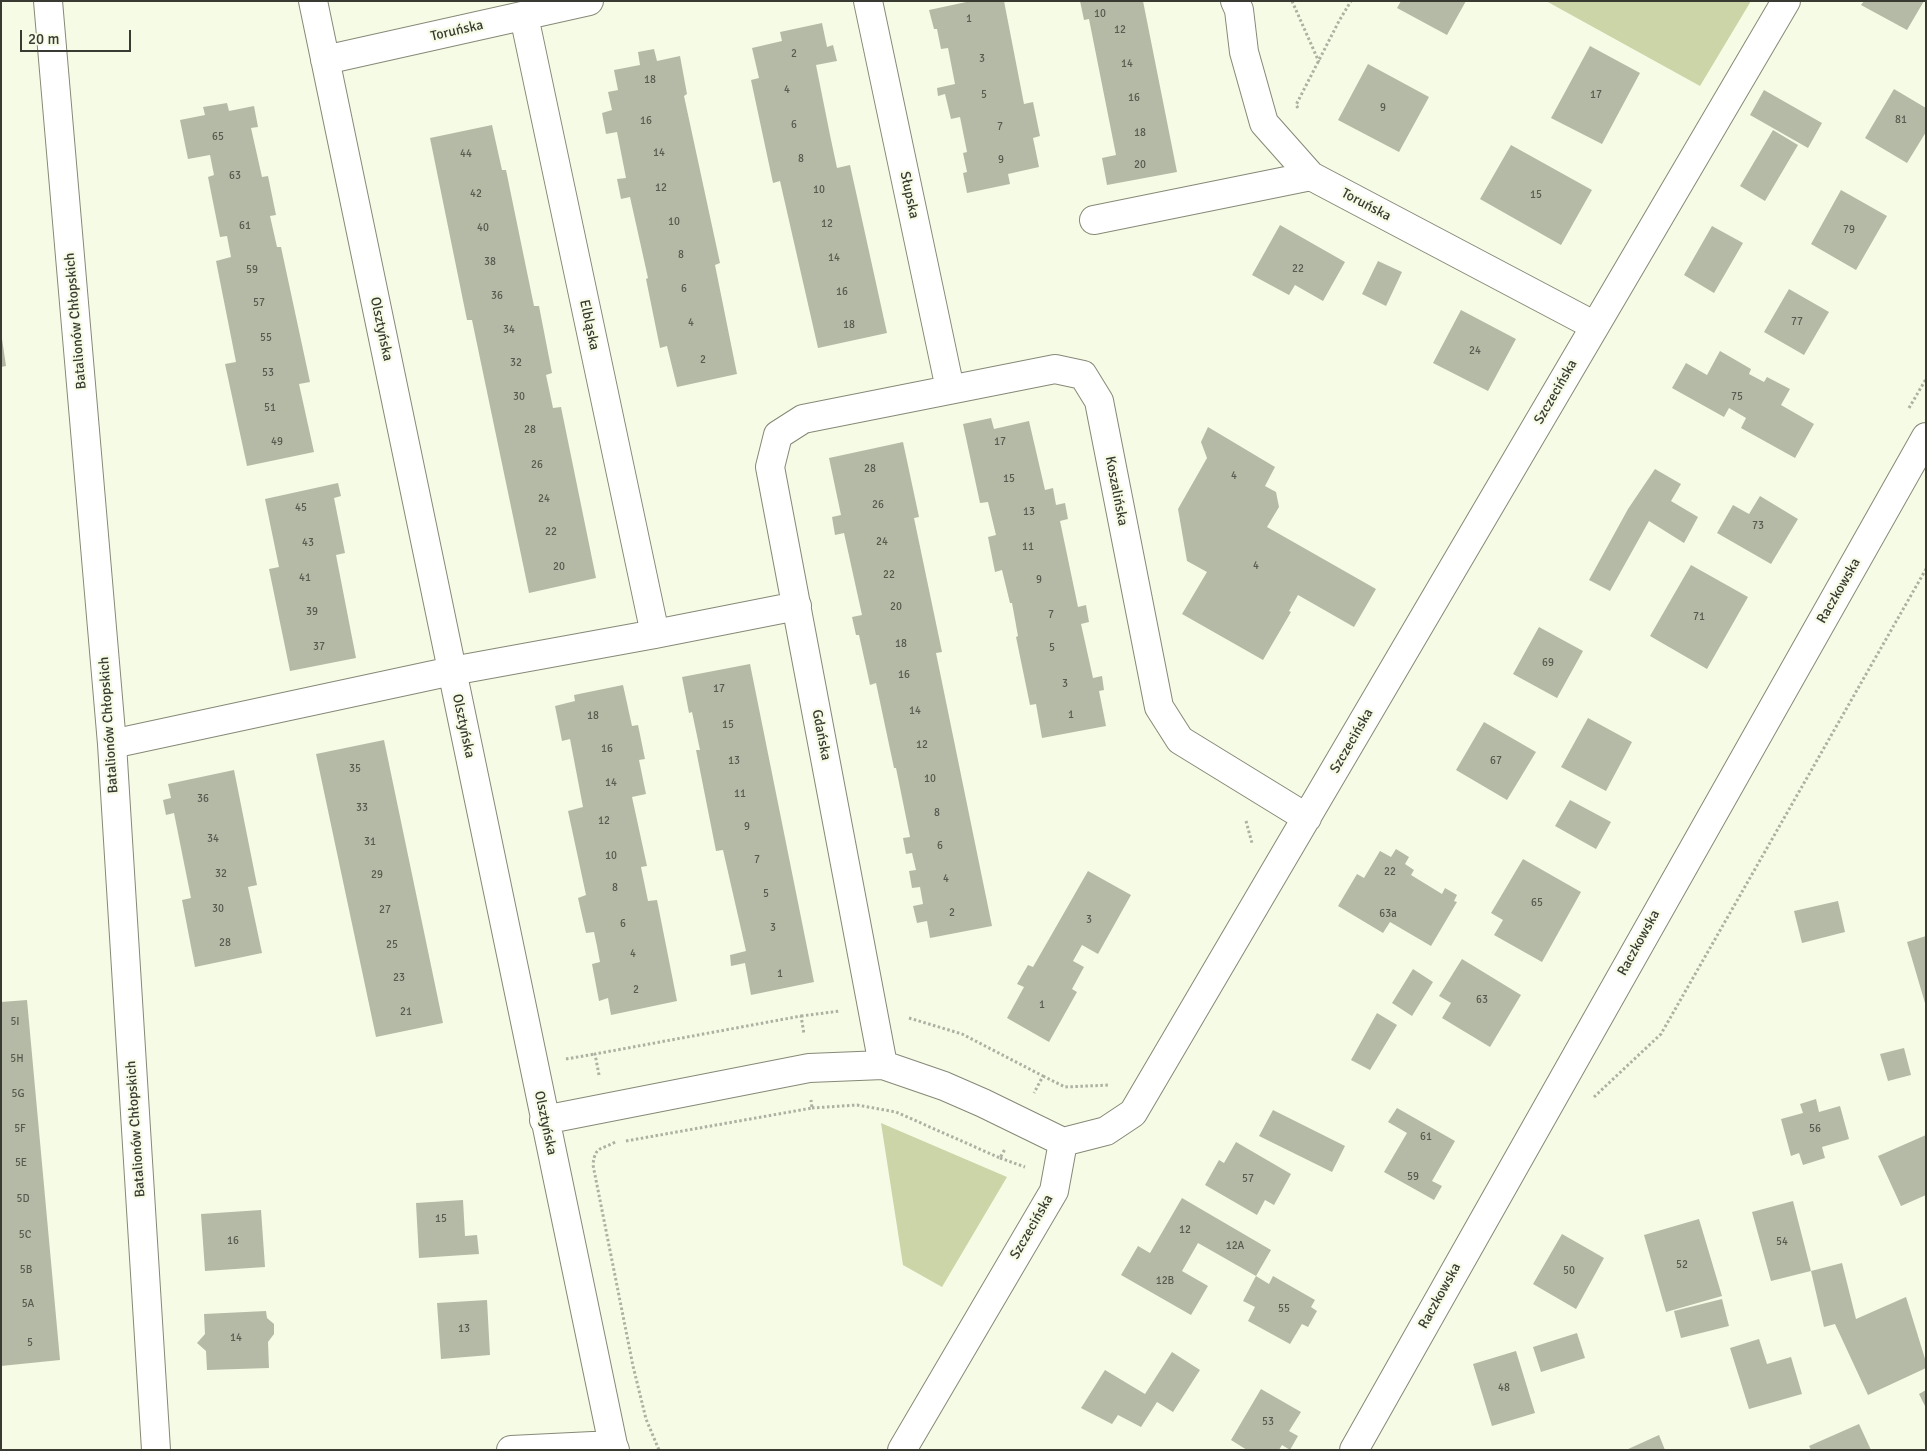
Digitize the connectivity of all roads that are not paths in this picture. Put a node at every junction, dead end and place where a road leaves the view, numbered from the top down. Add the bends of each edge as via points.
1 (48, 1) edge
2 (314, 1) edge
3 (589, 1) edge
4 (868, 1) edge
5 (1786, 1) edge
6 (1243, 4) edge
7 (524, 16) junction
8 (325, 60) junction
9 (1311, 176) junction
10 (1094, 220) dead end
11 (1595, 326) junction
12 (950, 389) junction
13 (803, 419) joint
14 (1926, 437) edge
15 (797, 606) junction
16 (655, 634) junction
17 (452, 671) junction
18 (112, 744) junction
19 (1307, 818) junction
20 (883, 1065) junction
21 (544, 1120) junction
22 (1063, 1142) junction
23 (614, 1447) edge
24 (156, 1450) edge
25 (511, 1450) edge
26 (902, 1450) edge
27 (1354, 1450) edge

1 - 18 street, Batalionów Chłopskich
2 - 8 street, Olsztyńska
3 - 7 street, Toruńska
4 - 12 street, Słupska
5 - 11 street, Szczecińska
6 - 9 street, Toruńska via 1244,52 1264,123
7 - 8 street, Toruńska
7 - 16 street, Elbląska
8 - 17 street, Olsztyńska
9 - 10 street
9 - 11 street, Toruńska
11 - 19 street, Szczecińska
12 - 13 street, Koszalińska
12 - 19 street, Koszalińska via 1055,369 1083,375 1099,401 1159,707 1180,740
13 - 15 street, Gdańska via 778,435 770,467
14 - 27 street, Raczkowska
15 - 16 street
15 - 20 street, Gdańska
16 - 17 street
17 - 18 street
17 - 21 street, Olsztyńska
18 - 24 street, Batalionów Chłopskich
19 - 22 street, Szczecińska via 1133,1113 1106,1131
20 - 21 street via 809,1068
20 - 22 street via 944,1086 1020,1119
21 - 23 street, Olsztyńska
22 - 26 street, Szczecińska via 1054,1190
23 - 25 street

